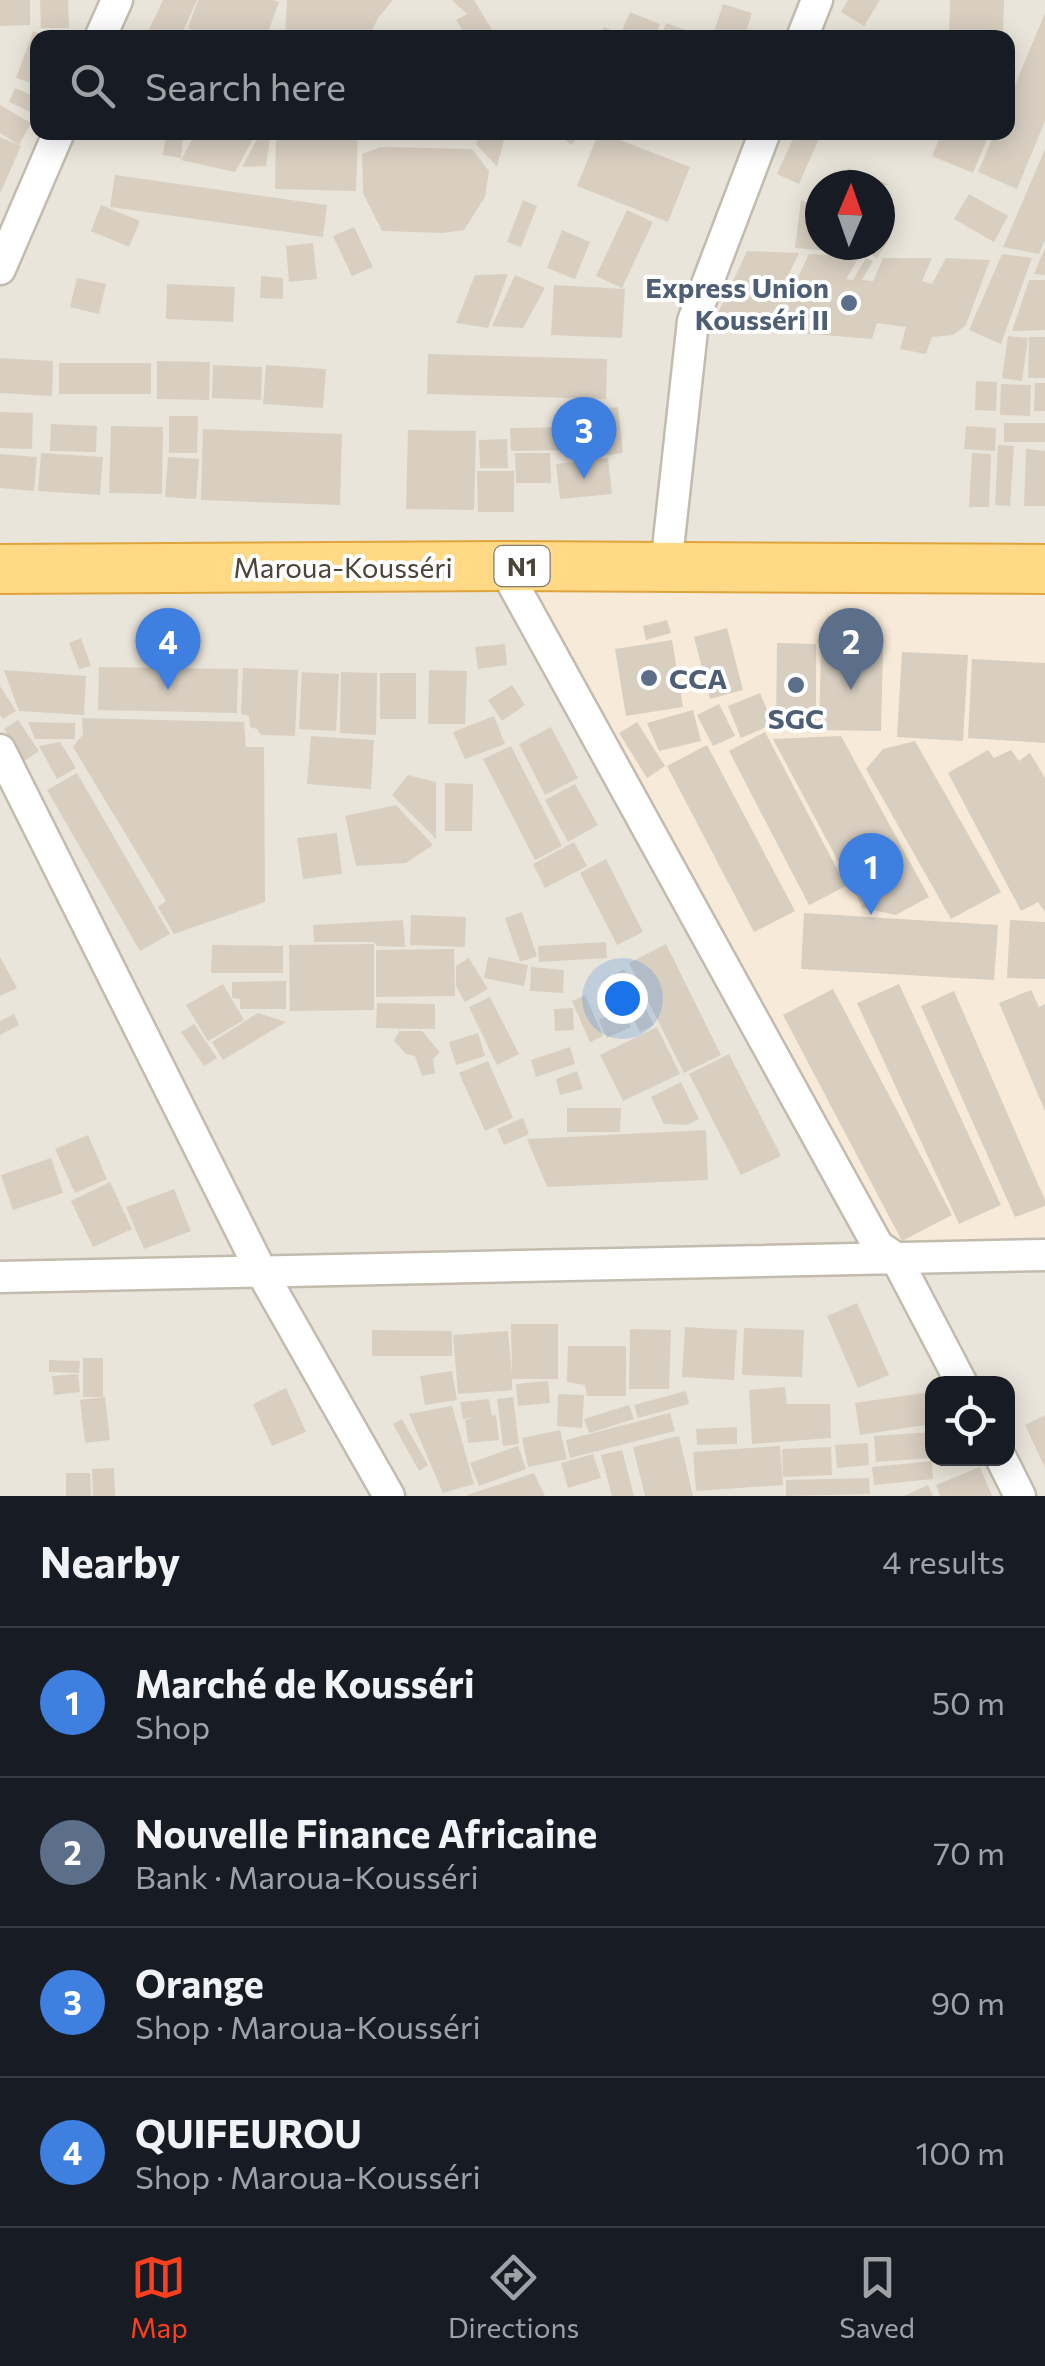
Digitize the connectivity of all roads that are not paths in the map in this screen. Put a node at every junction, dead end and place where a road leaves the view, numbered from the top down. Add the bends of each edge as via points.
1 (116, 0) edge
2 (817, 0) edge
3 (103, 30) edge
4 (805, 30) edge
5 (56, 140) edge
6 (763, 140) edge
7 (0, 268) edge
8 (503, 566) junction
9 (666, 567) junction
10 (1045, 568) edge
11 (0, 569) edge
12 (0, 750) edge
13 (1045, 1254) edge
14 (896, 1258) junction
15 (261, 1272) junction
16 (0, 1277) edge
17 (958, 1376) edge
18 (1005, 1466) edge
19 (389, 1496) edge
20 (1020, 1496) edge

1 - 3 street
2 - 4 street
5 - 7 street
6 - 9 street via 692,320
8 - 9 highway, Maroua-Kousséri / N1
8 - 11 highway, Maroua-Kousséri / N1
8 - 14 street via 878,1246
9 - 10 highway, Maroua-Kousséri / N1
12 - 15 street
13 - 14 street
14 - 15 street
14 - 17 street
15 - 16 street
15 - 19 street
18 - 20 street

